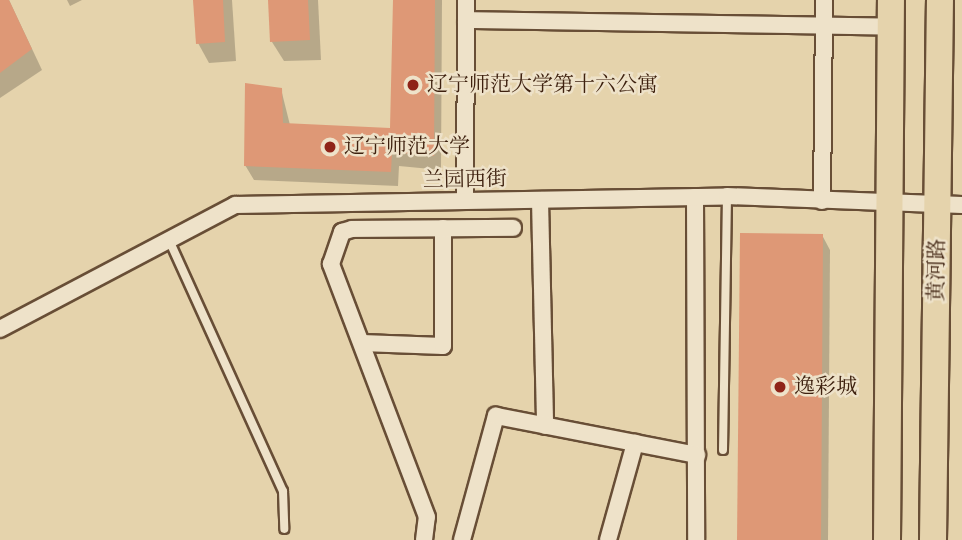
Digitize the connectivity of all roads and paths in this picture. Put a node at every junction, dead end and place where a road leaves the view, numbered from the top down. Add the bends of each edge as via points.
1 (466, 0) edge
2 (824, 0) edge
3 (891, 0) edge
4 (940, 0) edge
5 (466, 20) junction
6 (824, 27) junction
7 (890, 27) junction
8 (727, 196) junction
9 (695, 197) junction
10 (540, 200) junction
11 (465, 201) junction
12 (822, 201) junction
13 (890, 202) junction
14 (950, 205) edge
15 (443, 228) junction
16 (513, 228) dead end
17 (169, 240) junction
18 (0, 329) edge
19 (362, 343) junction
20 (545, 426) junction
21 (635, 443) junction
22 (723, 450) dead end
23 (697, 456) junction
24 (284, 529) dead end
25 (424, 540) edge
26 (462, 540) edge
27 (608, 540) edge
28 (696, 540) edge
29 (887, 540) edge
30 (933, 540) edge

1 - 5 street
2 - 6 street
3 - 7 main road
4 - 14 main road, 黄河路
5 - 6 street
5 - 11 street
6 - 7 street
6 - 12 street
7 - 13 main road
8 - 9 street, 兰园西街
8 - 12 street, 兰园西街
8 - 22 lane
9 - 10 street, 兰园西街
9 - 23 street
10 - 11 street, 兰园西街
10 - 20 street
11 - 17 street, 兰园西街 via 235,205
12 - 13 street, 兰园西街
13 - 14 street, 兰园西街
13 - 29 main road
14 - 30 main road, 黄河路
15 - 16 street
15 - 19 street via 443,346
15 - 19 street via 342,232 331,264
17 - 18 street, 兰园西街
17 - 24 lane via 283,491
19 - 25 street via 427,517
20 - 21 street
20 - 26 street via 496,416
21 - 23 street
21 - 27 street
23 - 28 street

